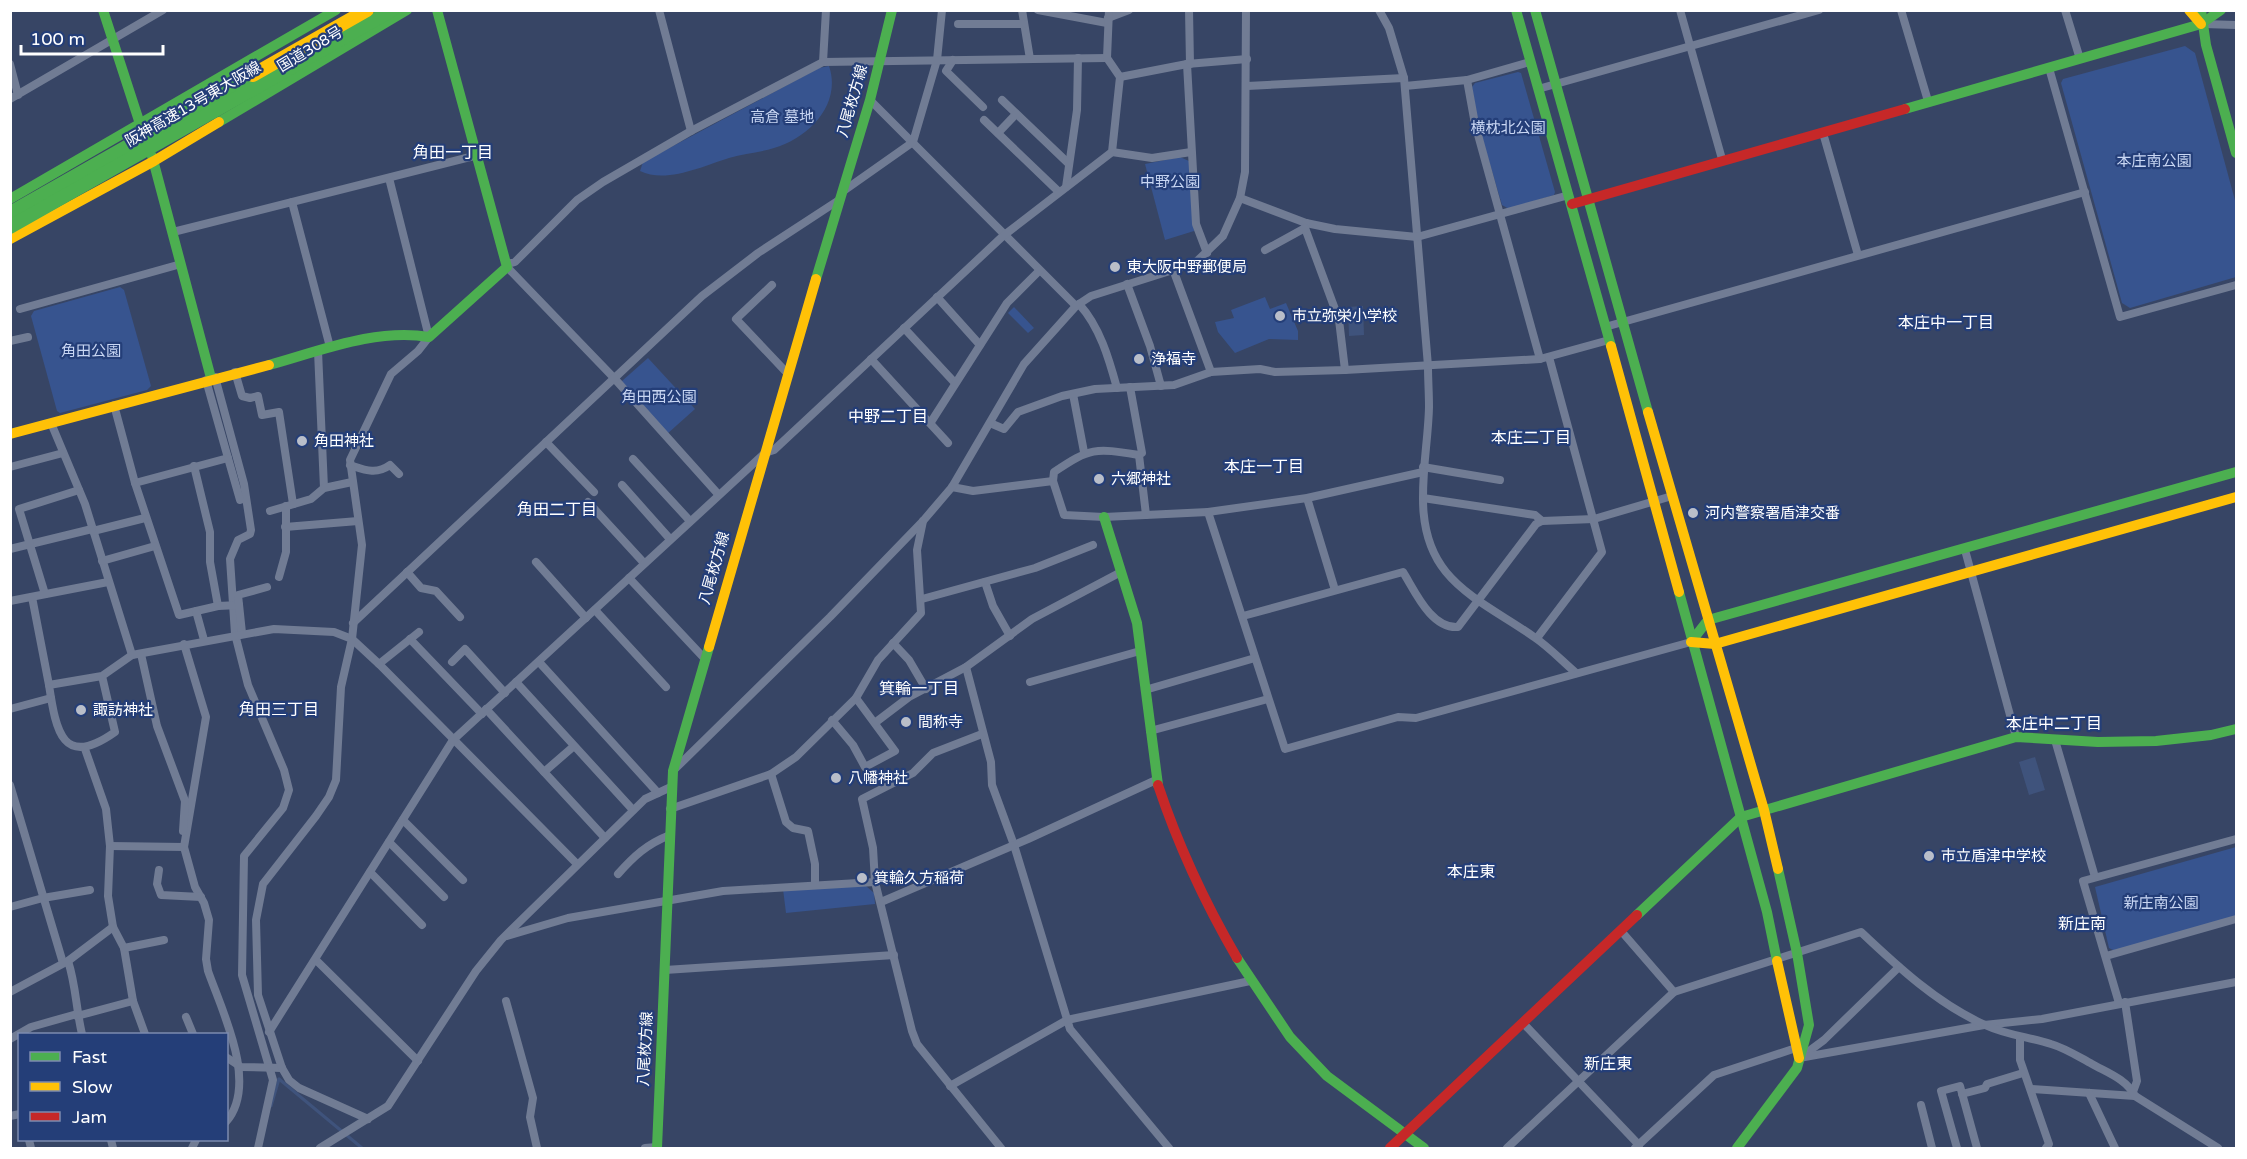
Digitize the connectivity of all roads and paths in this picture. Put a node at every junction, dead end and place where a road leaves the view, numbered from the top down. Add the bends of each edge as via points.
1 (103, 10) edge
2 (163, 10) edge
3 (336, 10) edge
4 (367, 10) edge
5 (392, 10) edge
6 (407, 10) edge
7 (437, 10) edge
8 (659, 10) edge
9 (826, 10) edge
10 (892, 10) edge
11 (942, 10) edge
12 (1022, 10) edge
13 (1038, 10) edge
14 (1129, 10) edge
15 (1189, 10) edge
16 (1246, 10) edge
17 (1379, 10) edge
18 (1516, 10) edge
19 (1535, 10) edge
20 (1680, 10) edge
21 (1819, 10) edge
22 (1901, 10) edge
23 (2065, 10) edge
24 (2189, 10) edge
25 (2221, 10) edge
26 (1071, 13) edge
27 (1108, 17) edge
28 (2201, 17) edge
29 (958, 24) dead end
30 (1024, 24) junction
31 (2236, 25) edge
32 (111, 42) junction
33 (1690, 46) junction
34 (1078, 58) junction
35 (1107, 58) junction
36 (1030, 59) junction
37 (1246, 59) junction
38 (2080, 59) junction
39 (937, 60) junction
40 (953, 60) junction
41 (823, 62) junction
42 (880, 63) junction
43 (1530, 63) junction
44 (10, 64) edge
45 (1189, 64) junction
46 (2049, 68) junction
47 (1120, 77) junction
48 (1467, 80) junction
49 (1405, 82) junction
50 (1556, 84) junction
51 (1247, 87) junction
52 (1538, 89) junction
53 (18, 95) junction
54 (10, 99) edge
55 (870, 100) junction
56 (1002, 100) dead end
57 (1928, 101) junction
58 (983, 107) dead end
59 (1016, 114) junction
60 (984, 120) dead end
61 (139, 123) junction
62 (691, 131) junction
63 (1823, 132) junction
64 (998, 133) junction
65 (913, 142) junction
66 (2235, 145) edge
67 (1112, 152) junction
68 (1191, 152) junction
69 (478, 155) junction
70 (1722, 159) junction
71 (154, 161) junction
72 (1068, 163) junction
73 (389, 178) junction
74 (1062, 189) junction
75 (2085, 192) junction
76 (840, 196) junction
77 (10, 198) edge
78 (1240, 198) junction
79 (1590, 198) junction
80 (1570, 199) junction
81 (292, 202) junction
82 (10, 213) edge
83 (1500, 214) junction
84 (1306, 226) junction
85 (10, 227) edge
86 (172, 232) junction
87 (1003, 236) junction
88 (1417, 237) junction
89 (10, 239) edge
90 (1265, 250) dead end
91 (1207, 253) junction
92 (1858, 255) junction
93 (181, 264) junction
94 (508, 266) junction
95 (1039, 271) junction
96 (1174, 272) junction
97 (1127, 284) junction
98 (772, 285) dead end
99 (2236, 285) edge
100 (937, 297) junction
101 (1078, 305) junction
102 (21, 309) dead end
103 (1624, 322) junction
104 (904, 328) junction
105 (1607, 334) junction
106 (28, 337) dead end
107 (429, 337) junction
108 (10, 341) edge
109 (980, 345) junction
110 (324, 349) junction
111 (1550, 357) junction
112 (871, 359) junction
113 (1540, 359) junction
114 (1428, 366) junction
115 (1345, 370) junction
116 (236, 372) junction
117 (1210, 372) junction
118 (788, 374) junction
119 (210, 378) junction
120 (614, 378) junction
121 (956, 383) junction
122 (1161, 386) junction
123 (1130, 387) junction
124 (1117, 388) junction
125 (1073, 394) junction
126 (114, 405) junction
127 (931, 422) junction
128 (51, 423) junction
129 (990, 423) junction
130 (10, 434) edge
131 (546, 442) junction
132 (948, 443) dead end
133 (1084, 452) junction
134 (63, 453) junction
135 (765, 453) junction
136 (1139, 455) junction
137 (228, 458) junction
138 (633, 459) dead end
139 (350, 465) junction
140 (194, 466) junction
141 (10, 467) edge
142 (1423, 469) junction
143 (2236, 472) edge
144 (399, 474) dead end
145 (1500, 480) dead end
146 (1053, 481) junction
147 (352, 482) junction
148 (135, 483) junction
149 (622, 485) dead end
150 (952, 487) junction
151 (324, 488) junction
152 (79, 490) junction
153 (594, 492) dead end
154 (718, 494) junction
155 (1672, 496) junction
156 (2236, 497) edge
157 (1306, 498) junction
158 (1423, 498) junction
159 (240, 500) dead end
160 (588, 501) dead end
161 (1654, 501) junction
162 (290, 505) junction
163 (270, 511) dead end
164 (1208, 512) junction
165 (1146, 515) junction
166 (1104, 517) junction
167 (145, 518) junction
168 (1594, 519) junction
169 (690, 520) junction
170 (358, 521) junction
171 (923, 521) junction
172 (1542, 521) junction
173 (285, 527) junction
174 (93, 530) junction
175 (670, 539) junction
176 (30, 545) junction
177 (1093, 545) dead end
178 (155, 546) junction
179 (10, 549) edge
180 (1965, 550) junction
181 (102, 561) junction
182 (536, 562) dead end
183 (644, 563) junction
184 (1970, 570) junction
185 (407, 572) junction
186 (1121, 572) junction
187 (279, 577) dead end
188 (628, 578) junction
189 (108, 582) junction
190 (985, 582) junction
191 (267, 587) dead end
192 (1335, 590) junction
193 (45, 594) junction
194 (32, 597) junction
195 (922, 599) junction
196 (1478, 599) junction
197 (10, 601) edge
198 (236, 605) junction
199 (218, 606) junction
200 (595, 609) junction
201 (196, 611) junction
202 (1243, 616) junction
203 (460, 617) dead end
204 (586, 618) junction
205 (1708, 620) junction
206 (353, 623) junction
207 (419, 632) dead end
208 (239, 633) junction
209 (1010, 636) junction
210 (1536, 638) junction
211 (352, 639) junction
212 (410, 639) junction
213 (204, 640) junction
214 (1691, 642) junction
215 (893, 643) junction
216 (1715, 644) junction
217 (184, 645) junction
218 (1140, 651) junction
219 (136, 654) junction
220 (1255, 658) junction
221 (705, 660) junction
222 (452, 662) dead end
223 (539, 662) junction
224 (379, 664) junction
225 (966, 667) junction
226 (1576, 673) junction
227 (102, 676) junction
228 (516, 682) junction
229 (1029, 682) dead end
230 (49, 685) junction
231 (666, 687) dead end
232 (926, 689) junction
233 (1145, 690) junction
234 (505, 693) junction
235 (51, 698) junction
236 (856, 698) junction
237 (1268, 699) junction
238 (10, 709) edge
239 (484, 712) junction
240 (832, 720) junction
241 (876, 722) junction
242 (2236, 729) edge
243 (1150, 731) junction
244 (982, 734) junction
245 (2016, 737) junction
246 (453, 740) junction
247 (2055, 740) junction
248 (574, 746) junction
249 (86, 749) junction
250 (673, 771) junction
251 (544, 772) junction
252 (771, 774) junction
253 (1156, 780) junction
254 (10, 785) edge
255 (671, 787) junction
256 (658, 793) junction
257 (670, 809) junction
258 (633, 810) junction
259 (1764, 810) junction
260 (1741, 817) junction
261 (403, 820) junction
262 (670, 835) junction
263 (604, 838) junction
264 (2236, 839) edge
265 (389, 842) junction
266 (1014, 844) junction
267 (110, 846) junction
268 (183, 847) junction
269 (577, 864) junction
270 (159, 870) dead end
271 (370, 872) junction
272 (618, 874) dead end
273 (2095, 877) junction
274 (463, 880) dead end
275 (875, 882) junction
276 (815, 884) junction
277 (90, 890) dead end
278 (201, 897) junction
279 (444, 897) dead end
280 (43, 898) junction
281 (667, 900) junction
282 (881, 902) junction
283 (10, 907) edge
284 (2236, 919) edge
285 (423, 925) dead end
286 (113, 927) junction
287 (1622, 932) junction
288 (503, 938) junction
289 (164, 940) dead end
290 (124, 948) junction
291 (1797, 953) junction
292 (894, 955) junction
293 (2106, 956) junction
294 (1778, 958) junction
295 (315, 960) junction
296 (65, 962) junction
297 (1899, 967) junction
298 (665, 970) junction
299 (1250, 981) junction
300 (2236, 982) edge
301 (10, 992) edge
302 (1674, 992) junction
303 (133, 1001) junction
304 (506, 1001) dead end
305 (2122, 1003) junction
306 (77, 1015) junction
307 (186, 1017) dead end
308 (1067, 1020) junction
309 (1523, 1023) junction
310 (1984, 1025) junction
311 (269, 1032) junction
312 (20, 1033) edge
313 (82, 1033) edge
314 (144, 1033) edge
315 (192, 1033) edge
316 (2020, 1037) junction
317 (1798, 1053) junction
318 (228, 1058) edge
319 (418, 1061) junction
320 (241, 1067) junction
321 (271, 1068) junction
322 (282, 1068) junction
323 (2023, 1073) junction
324 (1579, 1081) junction
325 (950, 1086) junction
326 (2032, 1089) junction
327 (2089, 1093) junction
328 (1962, 1094) junction
329 (2134, 1094) junction
330 (1920, 1105) dead end
331 (368, 1119) junction
332 (228, 1120) edge
333 (1405, 1135) junction
334 (2205, 1145) edge
335 (1637, 1147) edge
336 (653, 1148) edge
337 (258, 1149) edge
338 (320, 1149) edge
339 (537, 1149) edge
340 (1001, 1149) edge
341 (1169, 1149) edge
342 (1390, 1149) edge
343 (1424, 1149) edge
344 (1507, 1149) edge
345 (1737, 1149) edge
346 (1932, 1149) edge
347 (1957, 1149) edge
348 (1977, 1149) edge
349 (2046, 1149) edge
350 (2115, 1149) edge
351 (2218, 1149) edge

1 - 32 main road
2 - 32 street
3 - 61 main road, 国道308号
4 - 82 main road, 阪神高速13号東大阪線, bridge
5 - 85 main road, 阪神高速13号東大阪線, bridge
6 - 71 main road, 国道308号
7 - 69 main road
8 - 62 street
9 - 41 street
10 - 42 main road, 八尾枚方線
11 - 39 street
12 - 30 street
13 - 26 street
14 - 27 street
15 - 45 street
16 - 37 street
17 - 49 street via 1389,28
18 - 43 main road
19 - 50 main road
20 - 33 street
21 - 33 street
22 - 57 street
23 - 38 street
24 - 28 main road
25 - 28 main road
26 - 27 street
27 - 35 street
28 - 31 street
28 - 38 main road
28 - 66 main road
29 - 30 street
30 - 36 street
32 - 53 street
32 - 61 main road
33 - 50 street
33 - 70 street
34 - 35 street
34 - 36 street
34 - 72 street via 1077,110
35 - 47 street
36 - 40 street
37 - 45 street
37 - 51 street
38 - 46 main road
39 - 40 street
39 - 42 street
39 - 65 street
40 - 58 street via 946,71
41 - 42 street
41 - 62 street
42 - 55 main road, 八尾枚方線
43 - 48 street
43 - 52 main road
44 - 53 street
45 - 47 street
45 - 68 street
46 - 57 main road
46 - 75 street
47 - 67 street
48 - 49 street
48 - 83 street
49 - 51 street
49 - 88 street
50 - 52 street
50 - 79 main road
51 - 78 street via 1245,172
52 - 80 main road
53 - 54 street
55 - 65 street
55 - 76 main road, 八尾枚方線
56 - 59 street
57 - 63 main road
59 - 64 street
59 - 72 street
60 - 64 street
61 - 71 main road
61 - 77 main road, 国道308号
62 - 94 street via 578,200
63 - 70 main road
63 - 92 street
64 - 74 street
65 - 76 street
65 - 87 street
67 - 68 street via 1152,158
67 - 74 street
68 - 91 street via 1196,224
69 - 73 street
69 - 94 main road
70 - 79 main road
71 - 86 main road
71 - 89 main road, 国道308号
72 - 74 street
73 - 81 street
73 - 107 street
74 - 87 street
75 - 92 street
75 - 99 street via 2120,317
76 - 118 main road, 八尾枚方線
76 - 120 street via 702,296
78 - 84 street
78 - 91 street via 1223,236
79 - 80 main road
79 - 103 main road
80 - 83 street
80 - 105 main road
81 - 86 street
81 - 110 street
83 - 88 street
83 - 113 street
84 - 88 street
84 - 90 street
84 - 115 street via 1340,320
86 - 93 main road
87 - 95 street
87 - 100 street
88 - 114 street
91 - 96 street
92 - 103 street
93 - 102 street
93 - 119 main road
94 - 107 main road
94 - 120 street
95 - 101 street
95 - 109 street via 1007,303
96 - 97 street
96 - 117 street
97 - 101 street
97 - 122 street
98 - 118 street via 736,319
100 - 104 street
100 - 109 street
101 - 124 street via 1088,314 1107,351
101 - 129 street via 1024,364
103 - 105 street
103 - 155 main road
104 - 112 street
104 - 121 street
105 - 111 street
105 - 161 main road
106 - 108 street
107 - 110 main road via 387,334
107 - 139 street via 391,374
109 - 121 street
110 - 116 main road
110 - 151 street
111 - 113 street
111 - 168 street
112 - 127 street
112 - 135 street via 774,450
113 - 114 street
114 - 115 street
114 - 142 street via 1429,408
115 - 117 street
116 - 119 main road
116 - 162 street via 242,396 258,396 262,415 279,412
117 - 122 street
118 - 135 main road, 八尾枚方線
119 - 126 main road
119 - 137 street
119 - 198 street via 244,484 251,530 238,540 230,559
120 - 131 street
120 - 154 street
121 - 127 street
122 - 123 street
123 - 124 street
123 - 136 street via 1142,453
124 - 125 street
125 - 129 street via 1018,412 1004,429
125 - 133 street
126 - 128 main road
126 - 148 street
127 - 132 street
128 - 130 main road
128 - 134 street
129 - 150 street
131 - 153 street
131 - 185 street
133 - 136 street via 1101,449
133 - 146 street via 1054,472
134 - 141 street
134 - 152 street
135 - 154 street
135 - 221 main road, 八尾枚方線
136 - 165 street
137 - 140 street
137 - 159 street
138 - 169 street
139 - 144 street via 382,471 390,465
139 - 147 street
140 - 148 street
140 - 199 street via 210,532 210,562
142 - 145 street
142 - 157 street
142 - 158 street
143 - 180 main road
146 - 150 street via 973,491
146 - 166 street via 1064,515
147 - 151 street
147 - 170 street
148 - 167 street
149 - 175 street
150 - 171 street
151 - 162 street via 311,499
152 - 174 street
152 - 176 street via 19,509
154 - 169 street
155 - 161 street
155 - 205 main road
156 - 184 main road
157 - 164 street
157 - 192 street
158 - 172 street via 1535,515
158 - 196 street via 1434,553 1446,572
160 - 183 street
161 - 168 street
161 - 214 main road
162 - 163 street
162 - 173 street
164 - 165 street
164 - 202 street
165 - 166 street
166 - 186 main road
167 - 174 street
167 - 178 street
168 - 172 street
168 - 210 street via 1602,552
169 - 175 street
170 - 173 street
170 - 206 street via 362,545
171 - 195 street via 917,550
171 - 250 street
172 - 196 street
173 - 187 street via 286,552
174 - 176 street
174 - 181 street
175 - 183 street
176 - 179 street
176 - 193 street
177 - 190 street
178 - 181 street
178 - 201 street via 179,615
180 - 184 street
180 - 205 main road
181 - 189 street
182 - 204 street
183 - 188 street
184 - 216 main road
184 - 245 street
185 - 203 street via 421,588 436,591
185 - 206 street
186 - 209 street via 1032,619
186 - 218 main road via 1137,623
188 - 200 street
188 - 221 street
189 - 193 street
189 - 219 street
190 - 195 street
190 - 209 street
191 - 198 street via 238,595
192 - 196 street via 1403,572 1428,613 1450,628 1458,627
192 - 202 street
193 - 194 street
194 - 197 street
194 - 230 street
195 - 215 street via 921,613
196 - 210 street
198 - 199 street
198 - 208 street
199 - 201 street
200 - 204 street
200 - 231 street
201 - 213 street
202 - 220 street
204 - 223 street
205 - 214 main road
205 - 216 main road
206 - 211 street
207 - 212 street
208 - 211 street via 274,629 334,632
208 - 213 street
208 - 321 street via 248,685 288,782 287,801 244,856 243,872 243,975
209 - 225 street
210 - 226 street
211 - 224 street
211 - 311 street via 341,687 336,780 329,797 263,884 258,899 258,995
212 - 224 street
212 - 239 street
213 - 217 street
214 - 216 main road
214 - 226 street
214 - 260 main road
215 - 232 street via 909,660
215 - 236 street
216 - 259 main road
217 - 219 street
217 - 268 street via 206,717
218 - 229 street
218 - 233 main road
219 - 227 street
219 - 268 street via 185,801
220 - 233 street
220 - 237 street
221 - 250 main road, 八尾枚方線
222 - 234 street via 465,649
223 - 228 street
223 - 256 street
224 - 246 street
225 - 232 street
225 - 244 street
226 - 237 street via 1416,718 1398,717 1285,749
227 - 230 street
227 - 249 street via 115,732
228 - 234 street
228 - 248 street
230 - 235 street
232 - 241 street
233 - 243 main road
234 - 239 street
235 - 238 street
235 - 249 street via 62,736 74,747
236 - 240 street
236 - 241 street
237 - 243 street
239 - 246 street
239 - 251 street
240 - 241 street via 865,767 895,751
240 - 252 street via 796,757
242 - 247 main road via 2181,740
243 - 253 main road
244 - 266 street via 991,762 992,785
244 - 275 street via 933,753 913,772 862,799 873,848
245 - 247 main road
245 - 259 main road
246 - 261 street
246 - 269 street
247 - 273 street
248 - 251 street
248 - 258 street
249 - 267 street via 106,809
250 - 255 main road, 八尾枚方線
251 - 263 street
252 - 257 street
252 - 276 street via 786,822 808,831
253 - 266 street
253 - 299 main road via 1171,825 1208,905
254 - 280 street
255 - 256 street
255 - 257 main road, 八尾枚方線
256 - 258 street
257 - 262 main road, 八尾枚方線
258 - 263 street
259 - 260 main road
259 - 291 main road
260 - 287 main road
260 - 294 main road
261 - 265 street
261 - 274 street
262 - 272 street via 637,852
262 - 281 main road, 八尾枚方線
263 - 269 street
264 - 273 street
265 - 271 street
265 - 279 street
266 - 282 street
266 - 308 street
267 - 268 street
267 - 286 street via 108,896
268 - 278 street
269 - 288 street
270 - 278 street via 157,884 161,895
271 - 285 street
271 - 295 street
273 - 293 street via 2083,881
275 - 276 street
275 - 282 street
276 - 281 street
277 - 280 street
278 - 320 street via 209,921 208,971
280 - 283 street
280 - 296 street
281 - 288 street via 568,918
281 - 298 main road, 八尾枚方線
282 - 292 street
284 - 293 street
286 - 290 street
286 - 296 street
287 - 302 street
287 - 309 main road
288 - 319 street via 476,971
289 - 290 street
290 - 303 street
291 - 294 street
291 - 297 street via 1861,932
291 - 317 main road via 1809,1025
292 - 298 street
292 - 325 street via 917,1044
293 - 305 street
294 - 302 street
294 - 317 main road via 1788,1024
295 - 311 street
295 - 319 street
296 - 301 street
296 - 306 street via 75,982
297 - 310 street via 1940,999
297 - 317 street via 1824,1040
298 - 336 main road, 八尾枚方線
299 - 308 street
299 - 333 main road via 1290,1037 1327,1076
300 - 305 street
302 - 324 street
303 - 306 street
303 - 314 street
304 - 339 street via 533,1098 530,1117
305 - 310 street via 2042,1020
305 - 329 street via 2137,1081
306 - 312 street
306 - 313 street
307 - 315 street
308 - 325 street
308 - 341 street via 1070,1029
309 - 324 street
309 - 333 main road
310 - 316 street
310 - 317 street
311 - 322 street
316 - 323 street
316 - 329 street via 2051,1044 2083,1059 2128,1084
317 - 335 street via 1714,1075
317 - 345 main road via 1797,1068
318 - 320 street
319 - 331 street via 388,1106
320 - 321 street
320 - 332 street via 237,1098
321 - 322 street
321 - 337 street via 270,1100
322 - 331 street via 300,1088
323 - 326 street via 2027,1088
323 - 328 street
324 - 335 street
324 - 344 street
325 - 340 street
326 - 327 street
326 - 349 street via 2049,1144
327 - 329 street
327 - 350 street
328 - 347 street via 1960,1086 1941,1091
328 - 348 street
329 - 334 street
330 - 346 street
331 - 338 street
333 - 342 main road
333 - 343 main road
334 - 351 street

